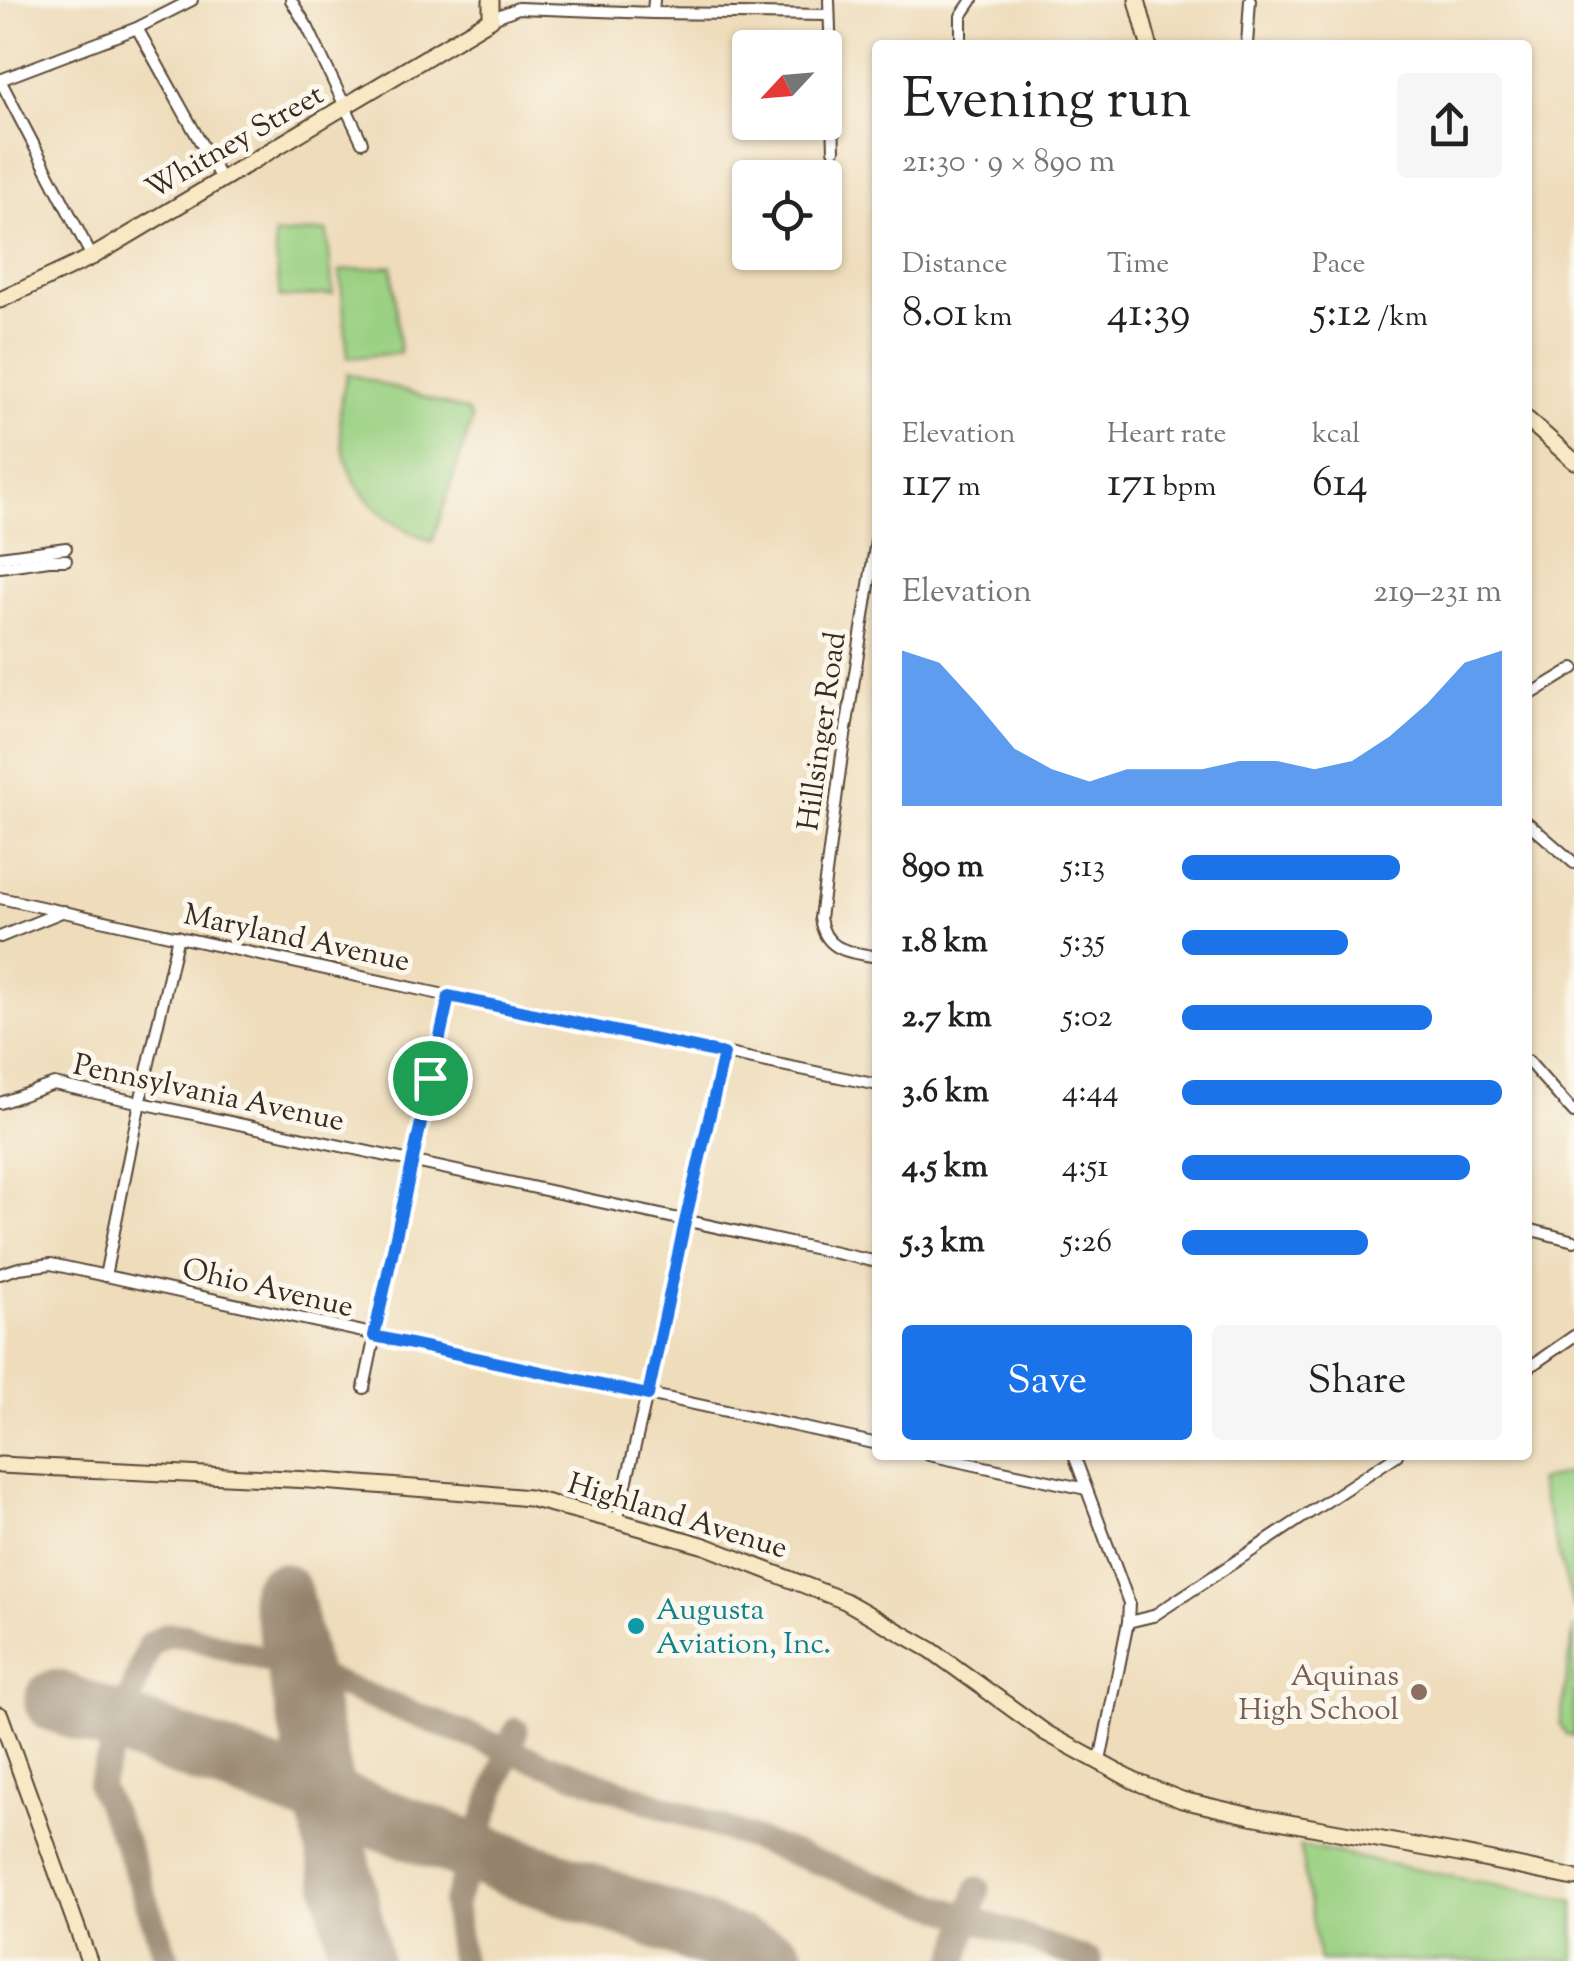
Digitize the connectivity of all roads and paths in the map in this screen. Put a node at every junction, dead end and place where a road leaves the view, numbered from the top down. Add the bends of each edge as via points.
1 (192, 0) edge
2 (290, 0) edge
3 (492, 0) edge
4 (654, 0) edge
5 (829, 0) edge
6 (972, 0) edge
7 (1137, 0) edge
8 (1250, 0) edge
9 (653, 13) junction
10 (830, 15) junction
11 (490, 19) junction
12 (137, 28) junction
13 (961, 40) edge
14 (1148, 40) edge
15 (1247, 40) edge
16 (0, 80) edge
17 (345, 107) junction
18 (362, 142) dead end
19 (834, 150) dead end
20 (221, 179) junction
21 (92, 257) junction
22 (0, 300) edge
23 (1532, 423) edge
24 (1574, 460) edge
25 (0, 558) edge
26 (872, 566) edge
27 (0, 567) edge
28 (1574, 668) edge
29 (1532, 694) edge
30 (1532, 827) edge
31 (1574, 864) edge
32 (0, 898) edge
33 (64, 911) junction
34 (178, 936) junction
35 (0, 937) edge
36 (872, 956) edge
37 (449, 996) junction
38 (724, 1054) junction
39 (1532, 1066) edge
40 (872, 1084) edge
41 (140, 1102) junction
42 (0, 1103) edge
43 (1574, 1113) edge
44 (411, 1161) junction
45 (685, 1222) junction
46 (1532, 1230) edge
47 (1574, 1241) edge
48 (872, 1261) edge
49 (0, 1274) edge
50 (105, 1276) junction
51 (374, 1336) junction
52 (1574, 1336) edge
53 (1532, 1365) edge
54 (364, 1388) dead end
55 (648, 1395) junction
56 (872, 1443) edge
57 (952, 1460) edge
58 (1076, 1460) edge
59 (1389, 1460) edge
60 (0, 1465) edge
61 (1086, 1489) junction
62 (617, 1521) junction
63 (1128, 1622) junction
64 (0, 1715) edge
65 (1100, 1761) junction
66 (1574, 1878) edge
67 (90, 1961) edge

1 - 12 street
2 - 17 street
3 - 11 main road
4 - 9 street
5 - 10 street
6 - 13 street via 961,16
7 - 14 main road
8 - 15 street
9 - 10 street
9 - 11 street via 518,8
10 - 19 street
11 - 17 main road, Whitney Street
12 - 16 street
12 - 20 street
16 - 21 street
17 - 18 street
17 - 20 main road, Whitney Street
20 - 21 main road, Whitney Street
21 - 22 main road, Whitney Street
23 - 24 main road
25 - 27 street via 66,554
26 - 36 street, Hillsinger Road via 820,918 828,940 842,951
28 - 29 street
30 - 31 street
32 - 33 street, Maryland Avenue
33 - 34 street, Maryland Avenue
33 - 35 street
34 - 37 street, Maryland Avenue
34 - 41 street
37 - 38 street, Maryland Avenue
37 - 44 street
38 - 40 street, Maryland Avenue
38 - 45 street
39 - 43 street
41 - 42 street, Pennsylvania Avenue via 54,1084
41 - 44 street, Pennsylvania Avenue
41 - 50 street
44 - 45 street, Pennsylvania Avenue
44 - 51 street
45 - 48 street, Pennsylvania Avenue
45 - 55 street
46 - 47 street
49 - 50 street, Ohio Avenue via 50,1264
50 - 51 street, Ohio Avenue
51 - 54 street
51 - 55 street, Ohio Avenue
52 - 53 street
55 - 56 street, Ohio Avenue
55 - 62 street
57 - 61 street
58 - 61 street
59 - 63 street via 1153,1616
60 - 62 main road, Highland Avenue via 529,1498
61 - 63 street via 1129,1603
62 - 65 main road, Highland Avenue via 705,1546 845,1601
63 - 65 street
64 - 67 main road
65 - 66 main road, Highland Avenue via 1182,1800

